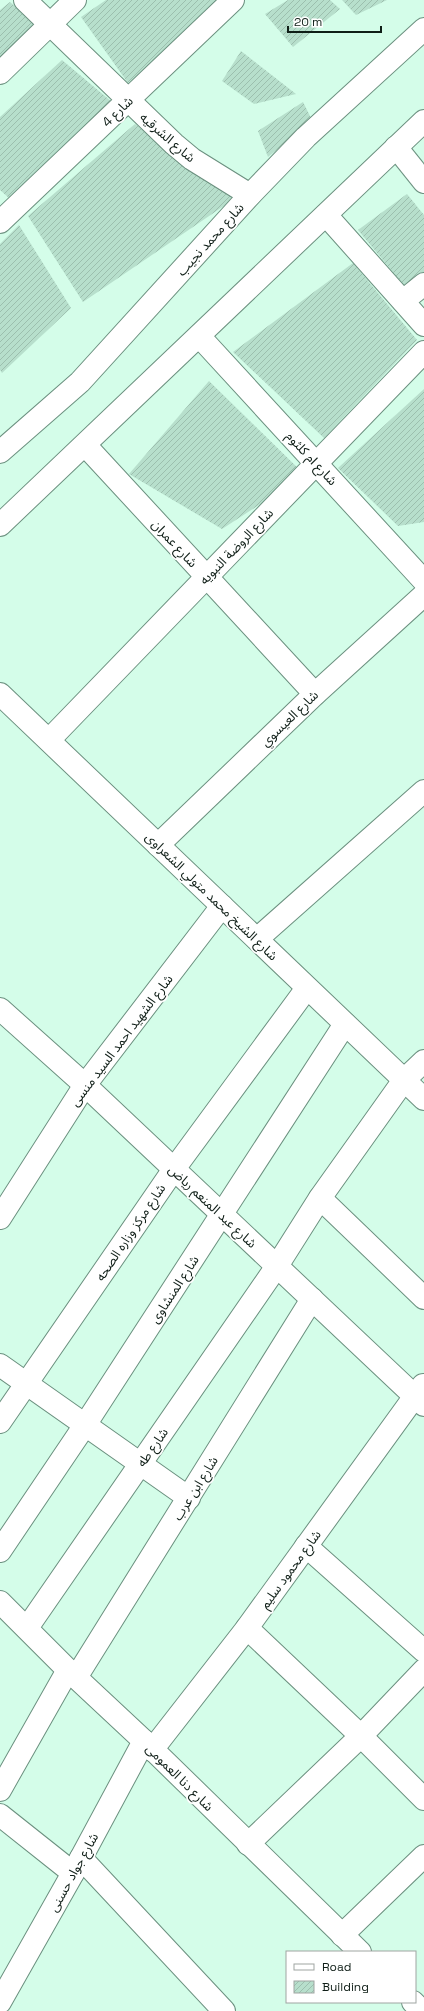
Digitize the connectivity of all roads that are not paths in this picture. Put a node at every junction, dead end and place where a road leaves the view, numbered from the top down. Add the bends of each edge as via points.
1 (25, 0) edge
2 (75, 0) edge
3 (233, 0) edge
4 (49, 25) junction
5 (424, 28) edge
6 (0, 73) edge
7 (128, 101) junction
8 (424, 121) edge
9 (396, 147) junction
10 (424, 182) edge
11 (250, 195) junction
12 (326, 215) junction
13 (0, 222) edge
14 (424, 284) edge
15 (403, 301) junction
16 (424, 324) edge
17 (199, 336) junction
18 (424, 352) edge
19 (84, 445) junction
20 (0, 452) edge
21 (316, 463) junction
22 (0, 525) edge
23 (207, 577) junction
24 (424, 581) edge
25 (424, 595) edge
26 (0, 694) edge
27 (315, 694) junction
28 (49, 740) junction
29 (424, 791) edge
30 (158, 845) junction
31 (222, 906) junction
32 (257, 939) junction
33 (307, 988) junction
34 (0, 1009) edge
35 (345, 1024) junction
36 (424, 1061) edge
37 (404, 1080) junction
38 (84, 1085) junction
39 (424, 1099) edge
40 (174, 1169) junction
41 (320, 1198) junction
42 (222, 1215) junction
43 (0, 1218) edge
44 (277, 1266) junction
45 (424, 1298) edge
46 (312, 1299) junction
47 (0, 1365) edge
48 (26, 1384) junction
49 (421, 1395) edge
50 (0, 1422) edge
51 (85, 1425) junction
52 (140, 1464) junction
53 (188, 1498) junction
54 (306, 1546) junction
55 (0, 1551) edge
56 (0, 1602) edge
57 (27, 1628) junction
58 (247, 1628) junction
59 (424, 1651) edge
60 (424, 1670) edge
61 (72, 1673) junction
62 (361, 1736) junction
63 (148, 1746) junction
64 (0, 1790) edge
65 (424, 1799) edge
66 (0, 1815) edge
67 (248, 1844) junction
68 (424, 1856) edge
69 (77, 1866) junction
70 (342, 1935) junction
71 (359, 1951) edge
72 (0, 2002) edge
73 (414, 2003) edge
74 (224, 2011) edge
75 (422, 2011) edge

1 - 4 street, شارع الشرقيه
2 - 4 street
3 - 7 street, شارع 4
4 - 6 street
4 - 7 street, شارع الشرقيه
5 - 11 street, شارع محمد نجيب via 306,137
7 - 11 street, شارع الشرقيه via 192,159
7 - 13 street, شارع 4
8 - 9 street
9 - 10 street
9 - 12 street
11 - 20 street, شارع محمد نجيب via 80,382
12 - 15 street
12 - 17 street
14 - 15 street
15 - 16 street
17 - 19 street
17 - 21 street, شارع ام كلثوم
18 - 21 street, شارع الروضة النبويه
19 - 22 street
19 - 23 street, شارع عمران
21 - 23 street, شارع الروضة النبويه
21 - 24 street, شارع ام كلثوم
23 - 27 street, شارع عمران
23 - 28 street, شارع الروضة النبويه
25 - 27 street, شارع العيسوي
26 - 28 street, شارع الشيخ محمد متولي الشعراوى
27 - 30 street, شارع العيسوي
28 - 30 street, شارع الشيخ محمد متولي الشعراوى
29 - 32 street
30 - 31 street, شارع الشيخ محمد متولي الشعراوى
31 - 32 street, شارع الشيخ محمد متولي الشعراوى
31 - 38 street, شارع الشهيد احمد السيد منسى
32 - 33 street, شارع الشيخ محمد متولي الشعراوى
33 - 35 street, شارع الشيخ محمد متولي الشعراوى
33 - 40 street, شارع مركز وزاره الصحه
34 - 38 street, شارع عبد المنعم رياض
35 - 37 street, شارع الشيخ محمد متولي الشعراوى
35 - 42 street, شارع المنشاوى
36 - 37 street, شارع طه
37 - 39 street, شارع الشيخ محمد متولي الشعراوى
37 - 41 street, شارع طه
38 - 40 street, شارع عبد المنعم رياض
38 - 43 street, شارع الشهيد احمد السيد منسى
40 - 42 street, شارع عبد المنعم رياض
40 - 48 street, شارع مركز وزاره الصحه
41 - 44 street, شارع طه
41 - 45 street
42 - 44 street, شارع عبد المنعم رياض
42 - 51 street, شارع المنشاوى
44 - 46 street, شارع عبد المنعم رياض
44 - 52 street, شارع طه
46 - 49 street, شارع عبد المنعم رياض
46 - 53 street, شارع ابن عرب
47 - 48 street
48 - 50 street, شارع مركز وزاره الصحه
48 - 51 street
49 - 54 street, شارع محمود سليم
51 - 52 street
51 - 55 street, شارع المنشاوى
52 - 53 street
52 - 57 street, شارع طه
53 - 61 street, شارع ابن عرب
54 - 58 street, شارع محمود سليم
54 - 59 street
56 - 57 street, شارع دنا العمومى
57 - 61 street, شارع دنا العمومى
58 - 62 street
58 - 63 street, شارع محمود سليم
60 - 62 street
61 - 63 street, شارع دنا العمومى
61 - 64 street, شارع ابن عرب
62 - 65 street
62 - 67 street
63 - 67 street, شارع دنا العمومى
63 - 69 street, شارع جواد حسنى
66 - 69 street
67 - 70 street, شارع دنا العمومى
68 - 70 street
69 - 72 street, شارع جواد حسنى
69 - 74 street
70 - 71 street, شارع دنا العمومى
73 - 75 street

